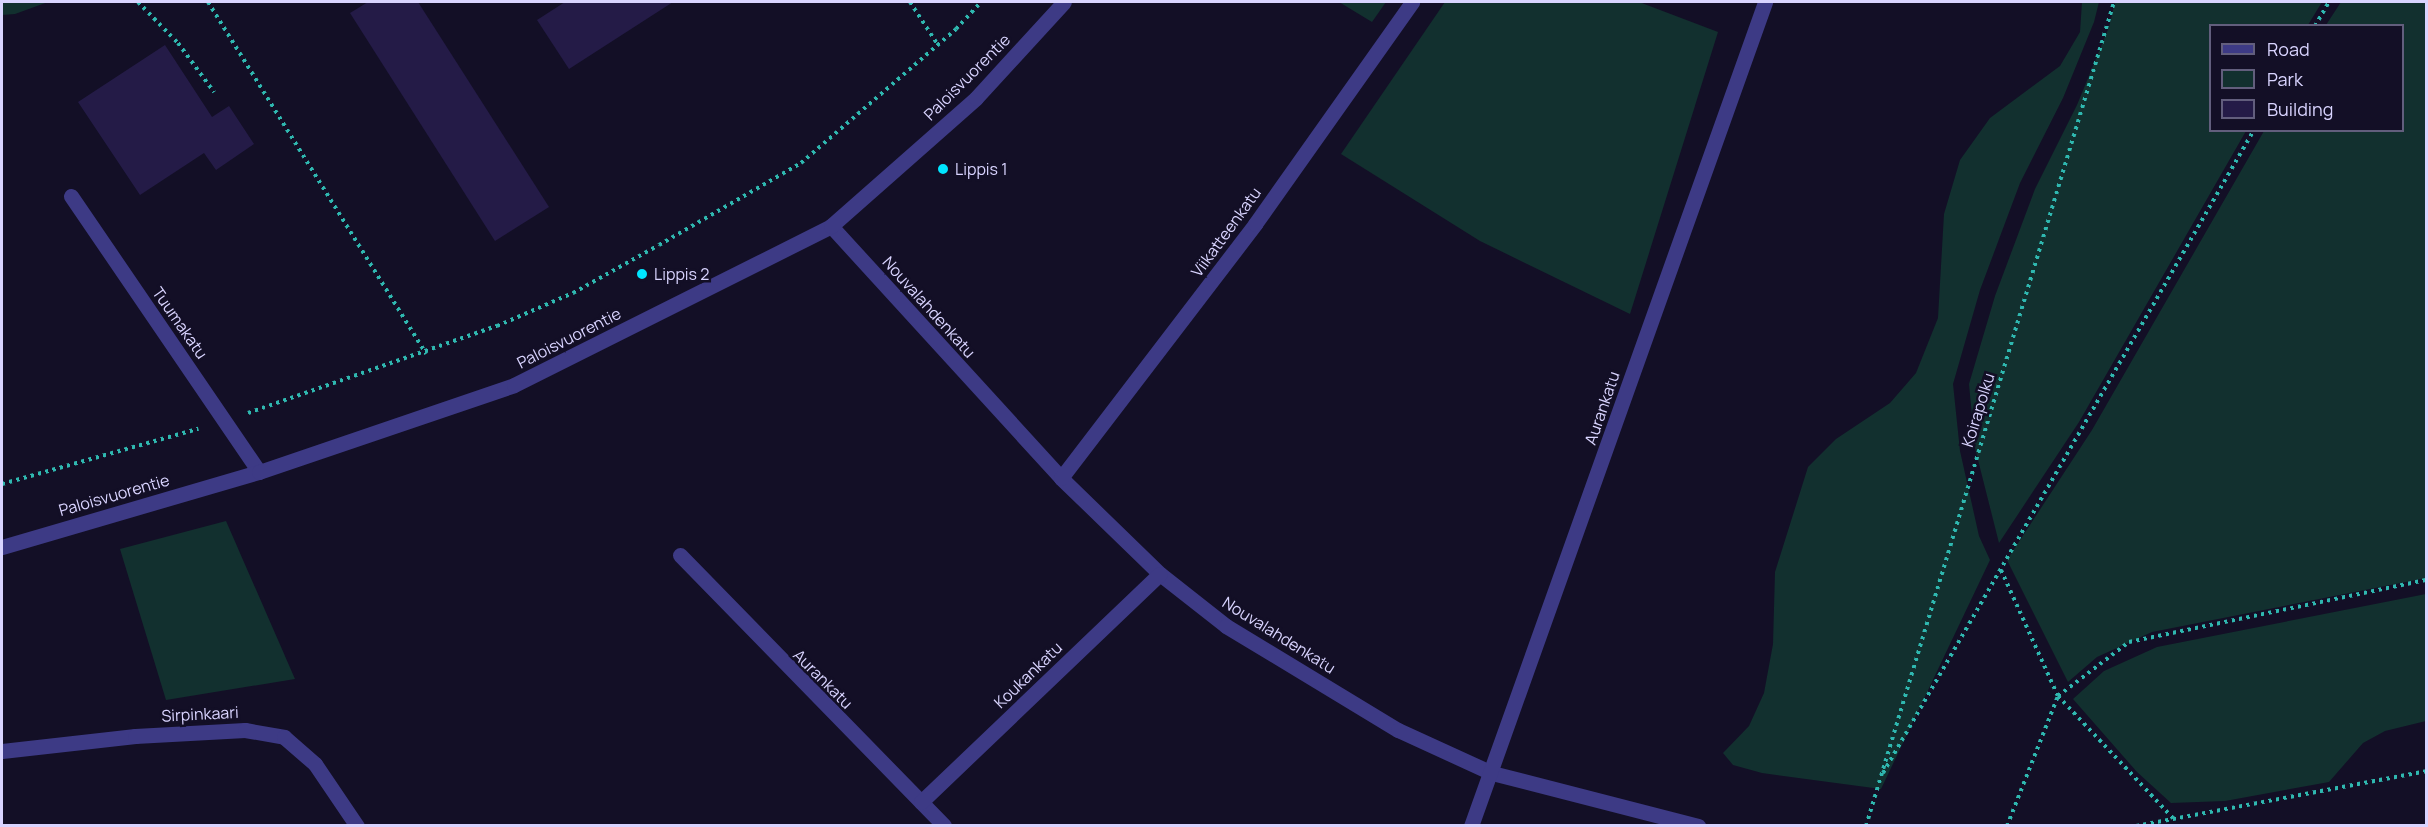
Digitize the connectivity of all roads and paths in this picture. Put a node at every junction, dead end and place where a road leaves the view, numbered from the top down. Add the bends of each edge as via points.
1 (138, 2) edge
2 (208, 2) edge
3 (910, 2) edge
4 (981, 2) edge
5 (1064, 2) edge
6 (1412, 2) edge
7 (1765, 2) edge
8 (2114, 2) edge
9 (2329, 2) edge
10 (2316, 24) edge
11 (938, 45) junction
12 (214, 92) dead end
13 (2253, 132) edge
14 (71, 196) dead end
15 (831, 225) junction
16 (426, 354) junction
17 (226, 420) junction
18 (259, 472) junction
19 (1061, 478) junction
20 (2, 484) edge
21 (2, 547) edge
22 (680, 555) dead end
23 (2001, 570) junction
24 (1160, 574) junction
25 (2427, 580) edge
26 (2058, 696) junction
27 (2, 751) edge
28 (2427, 771) edge
29 (1492, 773) junction
30 (1880, 779) junction
31 (921, 802) junction
32 (2174, 818) junction
33 (357, 825) edge
34 (944, 825) edge
35 (1471, 825) edge
36 (1698, 825) edge
37 (1866, 825) edge
38 (2007, 825) edge
39 (2136, 825) edge

1 - 12 path via 178,43
2 - 16 path
3 - 11 path
4 - 11 path
5 - 15 street, Paloisvuorentie via 976,98
6 - 19 street, Viikatteenkatu via 1255,224
7 - 29 street, Aurankatu
8 - 30 path, Koirapolku
9 - 10 path
11 - 16 path via 801,163 573,293
13 - 23 path
14 - 17 street, Tuumakatu
15 - 18 street, Paloisvuorentie via 514,385
15 - 19 street, Nouvalahdenkatu
16 - 17 path
17 - 18 street, Tuumakatu
17 - 20 path
18 - 21 street, Paloisvuorentie
19 - 24 street, Nouvalahdenkatu
22 - 31 street, Aurankatu
23 - 26 path
23 - 30 path
24 - 29 street, Nouvalahdenkatu via 1227,626 1398,730
24 - 31 street, Koukankatu
25 - 26 path via 2129,642
26 - 32 path
26 - 38 path
27 - 33 street, Sirpinkaari via 135,735 234,730 285,737 315,764
28 - 32 path
29 - 35 street, Aurankatu
29 - 36 street, Nouvalahdenkatu via 1622,809
30 - 37 path, Koirapolku
31 - 34 street, Aurankatu
32 - 39 path

